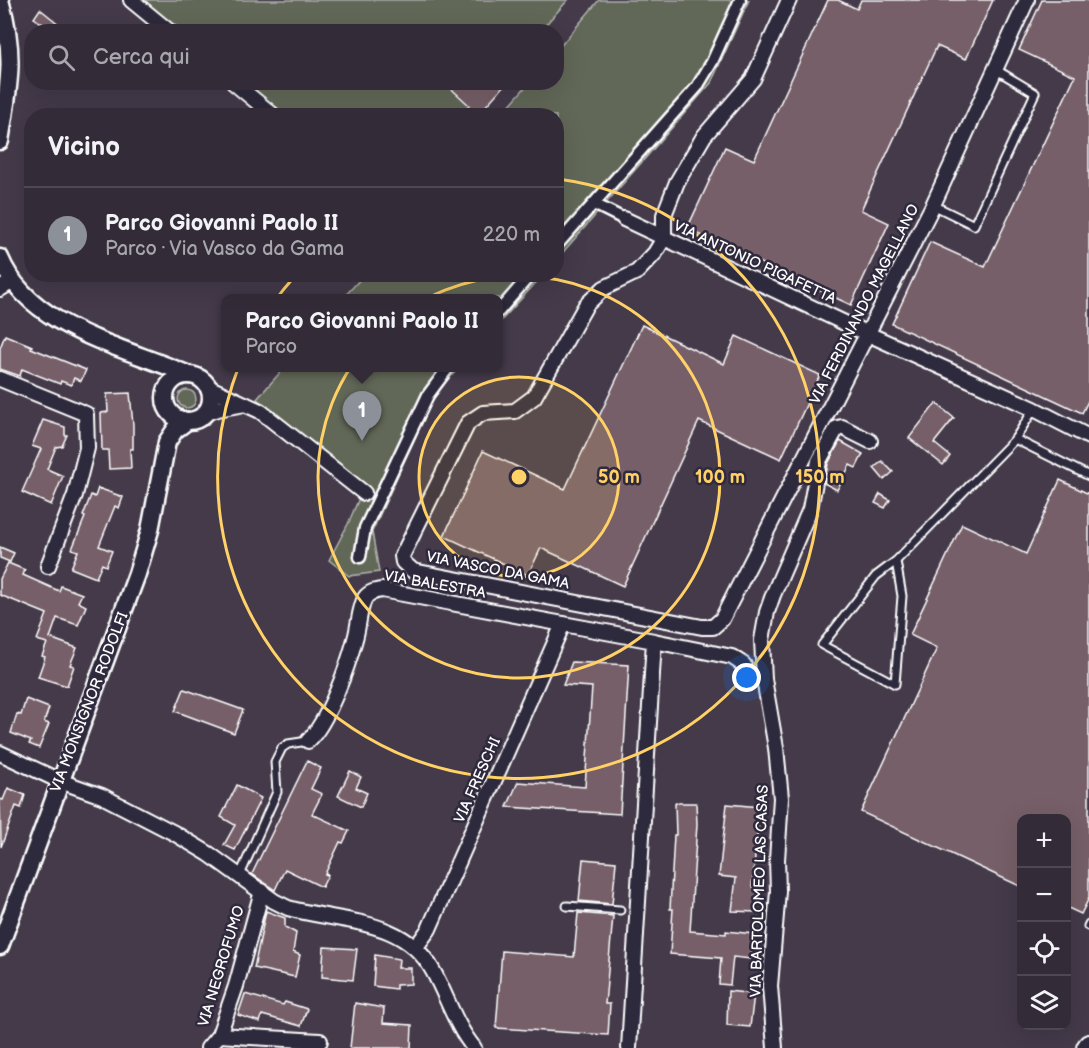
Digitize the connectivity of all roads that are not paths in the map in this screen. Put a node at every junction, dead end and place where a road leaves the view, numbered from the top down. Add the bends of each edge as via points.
1 (0, 0) edge
2 (131, 0) edge
3 (740, 0) edge
4 (789, 0) edge
5 (1027, 0) edge
6 (160, 24) edge
7 (995, 69) junction
8 (243, 90) edge
9 (264, 108) edge
10 (0, 141) edge
11 (594, 204) junction
12 (933, 205) junction
13 (624, 219) joint
14 (564, 237) edge
15 (664, 238) junction
16 (0, 258) edge
17 (524, 282) edge
18 (6, 285) edge
19 (503, 305) edge
20 (868, 334) junction
21 (153, 361) junction
22 (445, 372) edge
23 (189, 375) junction
24 (0, 379) edge
25 (208, 387) junction
26 (165, 394) junction
27 (245, 404) junction
28 (1034, 409) junction
29 (169, 411) junction
30 (205, 413) junction
31 (187, 421) junction
32 (1089, 437) edge
33 (1015, 439) junction
34 (870, 441) dead end
35 (164, 454) junction
36 (1089, 476) edge
37 (364, 494) joint
38 (377, 504) junction
39 (360, 556) dead end
40 (896, 561) junction
41 (48, 566) dead end
42 (722, 618) joint
43 (563, 624) junction
44 (654, 641) junction
45 (744, 665) dead end
46 (308, 741) joint
47 (0, 753) edge
48 (60, 781) junction
49 (240, 875) junction
50 (262, 891) junction
51 (567, 906) dead end
52 (620, 910) dead end
53 (0, 946) edge
54 (416, 947) junction
55 (219, 1035) junction
56 (320, 1041) dead end
57 (208, 1048) edge
58 (474, 1048) edge
59 (629, 1048) edge
60 (775, 1048) edge

1 - 10 street via 11,47
2 - 6 street
3 - 11 street via 697,87
4 - 15 street via 753,79 704,136 677,182 664,215
5 - 7 street, VIA FERDINANDO MAGELLANO
7 - 12 street, VIA FERDINANDO MAGELLANO
7 - 12 lane via 1035,93 974,225
8 - 9 street
11 - 13 street, VIA ANTONIO PIGAFETTA
11 - 14 street
12 - 20 street, VIA FERDINANDO MAGELLANO
13 - 15 street, VIA ANTONIO PIGAFETTA
15 - 20 street, VIA ANTONIO PIGAFETTA
15 - 42 street, VIA VASCO DA GAMA via 636,272 604,288 586,305 534,397 515,411 483,413 468,423 402,556 413,571 702,627 713,627
16 - 18 street
17 - 19 street
18 - 21 street via 58,321
20 - 28 street, VIA ANTONIO PIGAFETTA
20 - 42 street, VIA FERDINANDO MAGELLANO
21 - 23 street
21 - 26 street, VIA MONSIGNOR RODOLFI via 164,382
22 - 38 street via 428,395
23 - 25 street
23 - 26 street via 174,380
24 - 41 street via 86,414 87,448 75,495
25 - 27 street
25 - 30 street via 211,400
26 - 29 street, VIA MONSIGNOR RODOLFI
27 - 30 street
27 - 37 street via 260,411
28 - 32 street, VIA ANTONIO PIGAFETTA
28 - 33 lane
29 - 31 street
29 - 35 street, VIA MONSIGNOR RODOLFI
30 - 31 street, VIA MONSIGNOR RODOLFI
31 - 35 street, VIA MONSIGNOR RODOLFI via 175,430
33 - 36 lane
33 - 40 lane
34 - 60 street, VIA BARTOLOMEO LAS CASAS via 837,428 819,461 810,509 764,625 764,679 781,798 770,986
35 - 48 street, VIA MONSIGNOR RODOLFI via 150,530 137,574
37 - 38 street
38 - 39 street via 365,528
40 - 40 lane via 876,576 822,645 895,684 902,596
43 - 44 street, VIA BALESTRA
43 - 46 street, VIA BALESTRA via 375,591 365,598 345,670 317,732
43 - 54 street, VIA FRESCHI via 429,929
44 - 45 street, VIA BALESTRA via 732,657
44 - 59 street
46 - 49 lane via 288,744 274,762 277,792
47 - 48 street
48 - 49 street via 102,796 164,827
48 - 53 street, VIA MONSIGNOR RODOLFI
49 - 50 street
50 - 54 street via 288,908 386,929
50 - 55 street, VIA NEGROFUMO
51 - 52 lane
54 - 58 street via 434,972 461,1030
55 - 56 street
55 - 57 street, VIA NEGROFUMO

